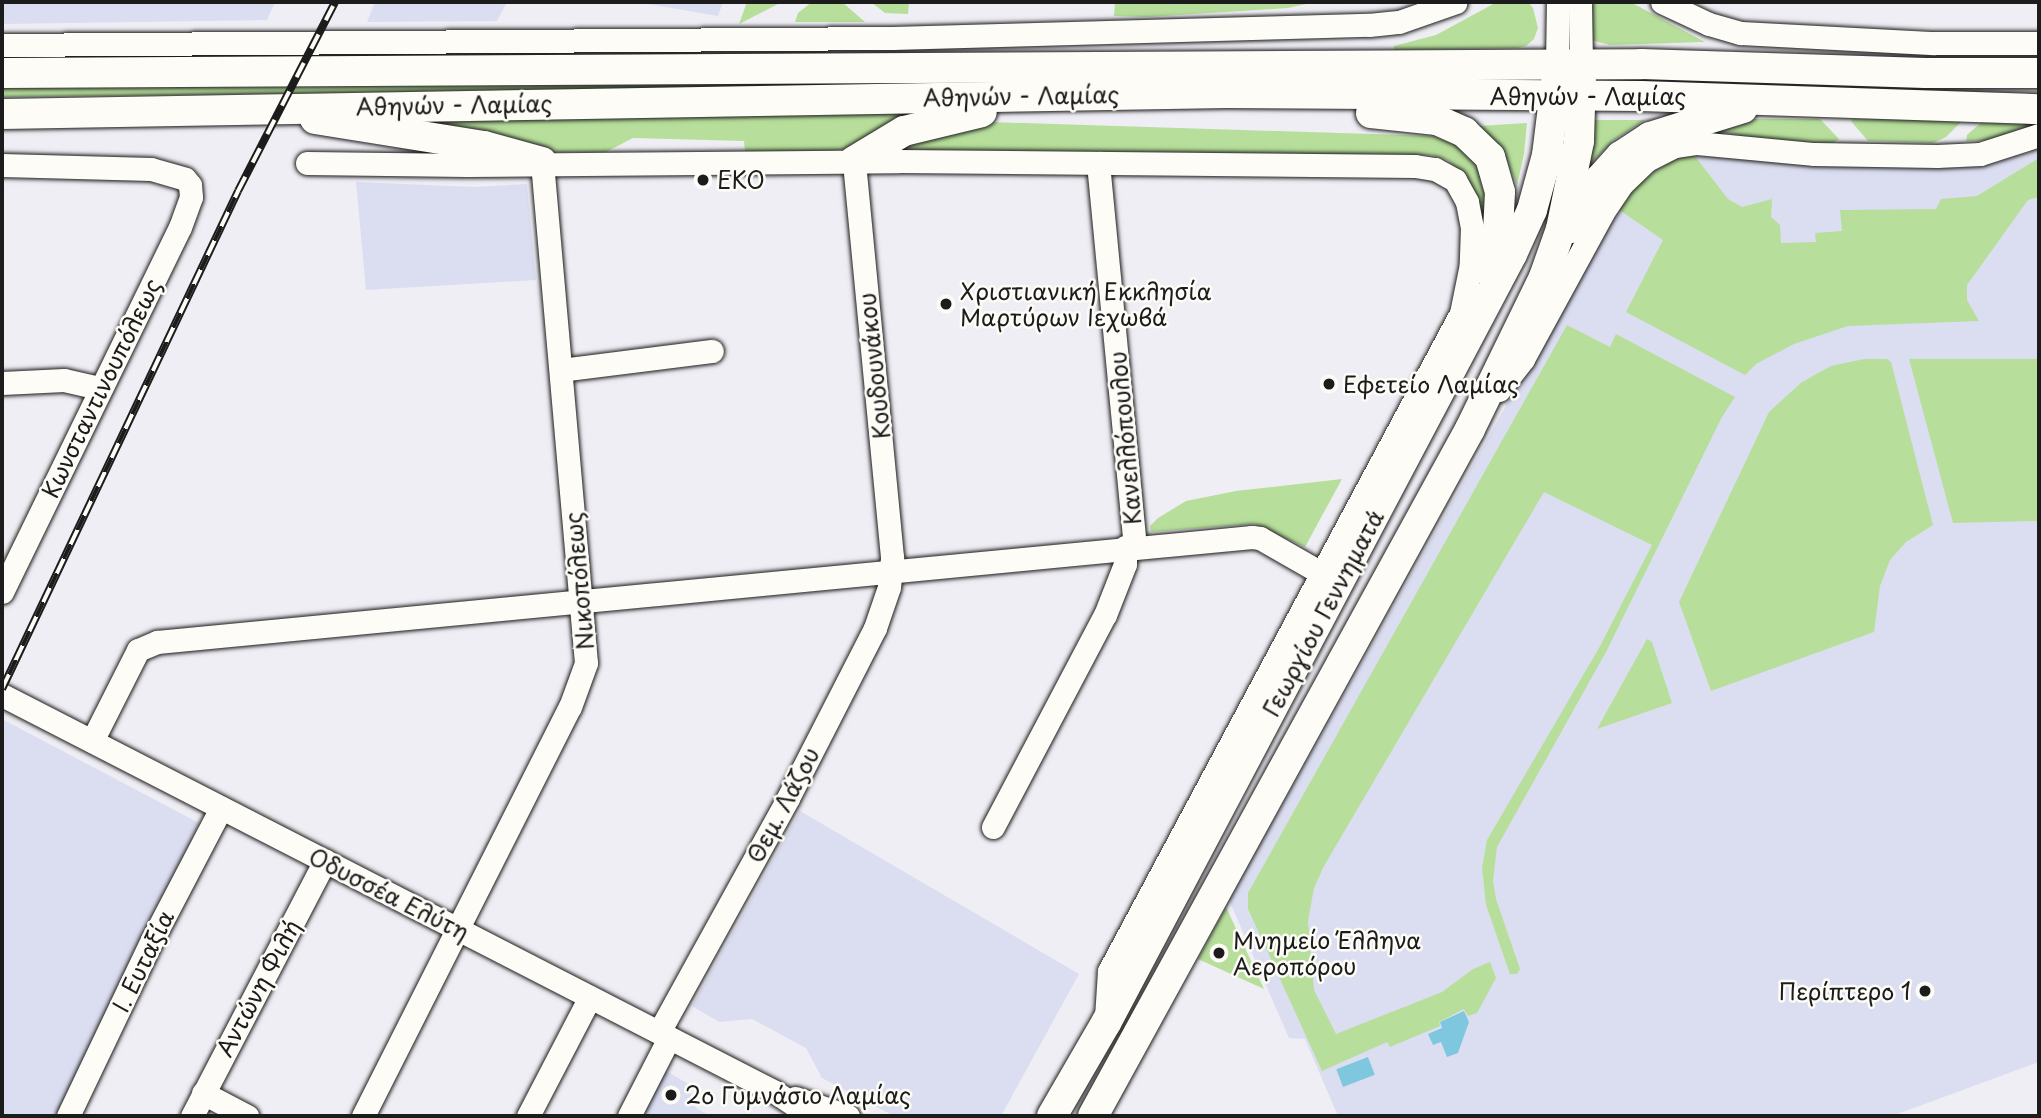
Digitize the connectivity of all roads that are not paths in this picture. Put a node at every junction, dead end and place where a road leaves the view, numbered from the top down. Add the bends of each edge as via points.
1 (1456, 2) edge
2 (1558, 2) edge
3 (1580, 2) edge
4 (1662, 2) edge
5 (2039, 43) edge
6 (2, 45) edge
7 (1569, 64) junction
8 (2039, 73) edge
9 (2, 74) edge
10 (1164, 93) junction
11 (1101, 95) junction
12 (1568, 96) junction
13 (1781, 100) junction
14 (282, 107) junction
15 (2039, 109) edge
16 (2, 114) edge
17 (2039, 135) edge
18 (854, 161) junction
19 (541, 162) junction
20 (307, 163) dead end
21 (1098, 163) junction
22 (2, 165) edge
23 (1544, 277) junction
24 (1476, 324) junction
25 (712, 351) dead end
26 (561, 370) junction
27 (2, 383) edge
28 (100, 388) junction
29 (1470, 429) junction
30 (1130, 547) junction
31 (892, 571) junction
32 (1321, 573) junction
33 (2, 592) edge
34 (582, 601) junction
35 (2, 695) edge
36 (92, 741) junction
37 (221, 808) junction
38 (992, 827) dead end
39 (325, 861) junction
40 (458, 929) junction
41 (590, 997) junction
42 (1106, 1023) junction
43 (664, 1035) junction
44 (775, 1092) junction
45 (203, 1093) junction
46 (68, 1116) edge
47 (192, 1116) edge
48 (247, 1116) edge
49 (363, 1116) edge
50 (528, 1116) edge
51 (629, 1116) edge
52 (811, 1116) edge
53 (848, 1116) edge
54 (1052, 1116) edge
55 (1093, 1116) edge

1 - 6 street via 1399,22 1368,25 892,38
2 - 7 street
3 - 7 street
4 - 5 street via 1741,33
7 - 8 main road, Αθηνών - Λαμίας
7 - 9 main road, Αθηνών - Λαμίας
7 - 12 main road
10 - 11 main road, Αθηνών - Λαμίας
10 - 12 main road, Αθηνών - Λαμίας
10 - 24 main road via 1216,108 1419,116 1464,132 1490,157 1500,192 1496,246
11 - 14 main road, Αθηνών - Λαμίας
11 - 18 main road via 935,121 904,131
12 - 13 main road, Αθηνών - Λαμίας
12 - 23 main road, Γεωργίου Γεννηματά via 1579,141 1561,229
12 - 24 main road, Γεωργίου Γεννηματά via 1532,210
13 - 15 main road, Αθηνών - Λαμίας
13 - 23 main road via 1681,125 1650,137 1621,156 1600,179
14 - 16 main road, Αθηνών - Λαμίας
14 - 19 main road via 333,124 484,146
17 - 29 street via 1969,155 1814,154 1698,143 1675,146 1647,160 1621,185 1603,212 1523,359
18 - 19 street
18 - 21 street
18 - 31 street, Κουδουνάκου
19 - 20 street
19 - 26 street, Νικοπόλεως
21 - 30 street, Κανελλόπουλου
21 - 32 street via 1423,166 1444,172 1463,192 1470,212 1472,245 1461,313
22 - 28 street, Κωνσταντινουπόλεως via 135,167 169,173 188,183 191,197 186,213
23 - 29 main road, Γεωργίου Γεννηματά
24 - 42 main road, Γεωργίου Γεννηματά
25 - 26 street
26 - 34 street, Νικοπόλεως
27 - 28 street via 64,380
28 - 33 street, Κωνσταντινουπόλεως
29 - 55 main road, Γεωργίου Γεννηματά
30 - 31 street
30 - 32 street via 1256,537
30 - 38 street, Κανελλόπουλου via 1105,615
31 - 34 street
31 - 43 street, Θεμ. Λάζου via 875,628
32 - 42 street via 1109,971
34 - 36 street via 148,644 138,650
34 - 40 street, Νικοπόλεως via 583,676
35 - 36 street, Οδυσσέα Ελύτη
36 - 37 street, Οδυσσέα Ελύτη
37 - 39 street, Οδυσσέα Ελύτη
37 - 46 street, Ι. Ευταξία
39 - 40 street, Οδυσσέα Ελύτη
39 - 45 street, Αντώνη Φιλή
40 - 41 street, Οδυσσέα Ελύτη
40 - 49 street, Νικοπόλεως
41 - 43 street, Οδυσσέα Ελύτη
41 - 50 street
42 - 54 main road, Γεωργίου Γεννηματά
43 - 44 street, Οδυσσέα Ελύτη
43 - 51 street, Θεμ. Λάζου
44 - 52 street, Οδυσσέα Ελύτη
44 - 53 street, Οδυσσέα Ελύτη
45 - 47 street, Αντώνη Φιλή
45 - 48 street

